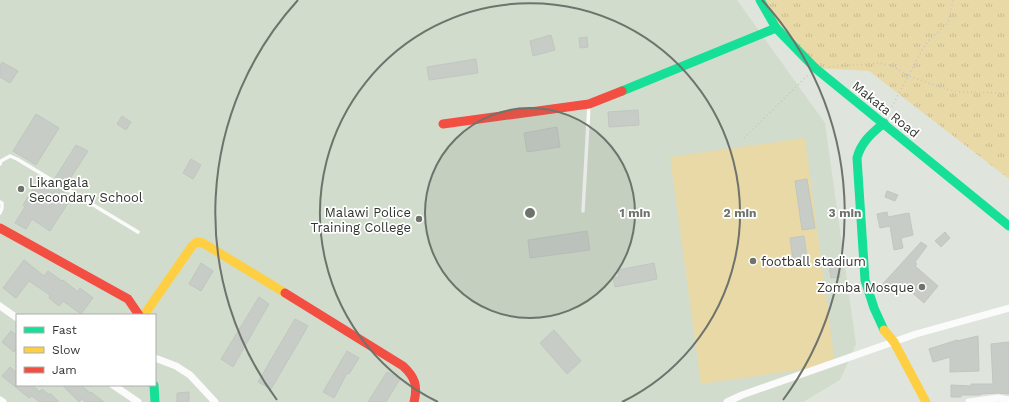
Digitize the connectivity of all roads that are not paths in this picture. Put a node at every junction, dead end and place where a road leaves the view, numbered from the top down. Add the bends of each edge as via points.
1 (760, 0) edge
2 (776, 28) junction
3 (589, 104) junction
4 (884, 123) junction
5 (443, 124) dead end
6 (0, 164) edge
7 (0, 202) edge
8 (583, 211) dead end
9 (0, 213) edge
10 (1009, 226) edge
11 (0, 228) edge
12 (138, 232) dead end
13 (0, 306) edge
14 (1009, 308) edge
15 (138, 314) edge
16 (145, 314) edge
17 (16, 317) edge
18 (894, 342) junction
19 (156, 358) edge
20 (114, 386) edge
21 (154, 386) edge
22 (0, 400) edge
23 (1009, 400) edge
24 (3, 402) edge
25 (138, 402) edge
26 (155, 402) edge
27 (215, 402) edge
28 (414, 402) edge
29 (727, 402) edge
30 (926, 402) edge
31 (970, 402) edge

1 - 2 street, Makata Road
2 - 3 street
2 - 4 street, Makata Road via 816,68
3 - 5 street
3 - 8 lane
4 - 10 street, Makata Road
4 - 18 street via 864,141 857,158 865,280 884,330
6 - 12 lane via 10,156 17,159
7 - 9 lane
11 - 15 street via 128,299
13 - 17 street
14 - 18 street
16 - 28 street via 192,246 198,242 203,243 403,366 413,375 416,384
18 - 29 street
18 - 30 street
19 - 27 street via 190,375
20 - 25 street
21 - 26 street
22 - 24 street
23 - 31 street via 998,398

